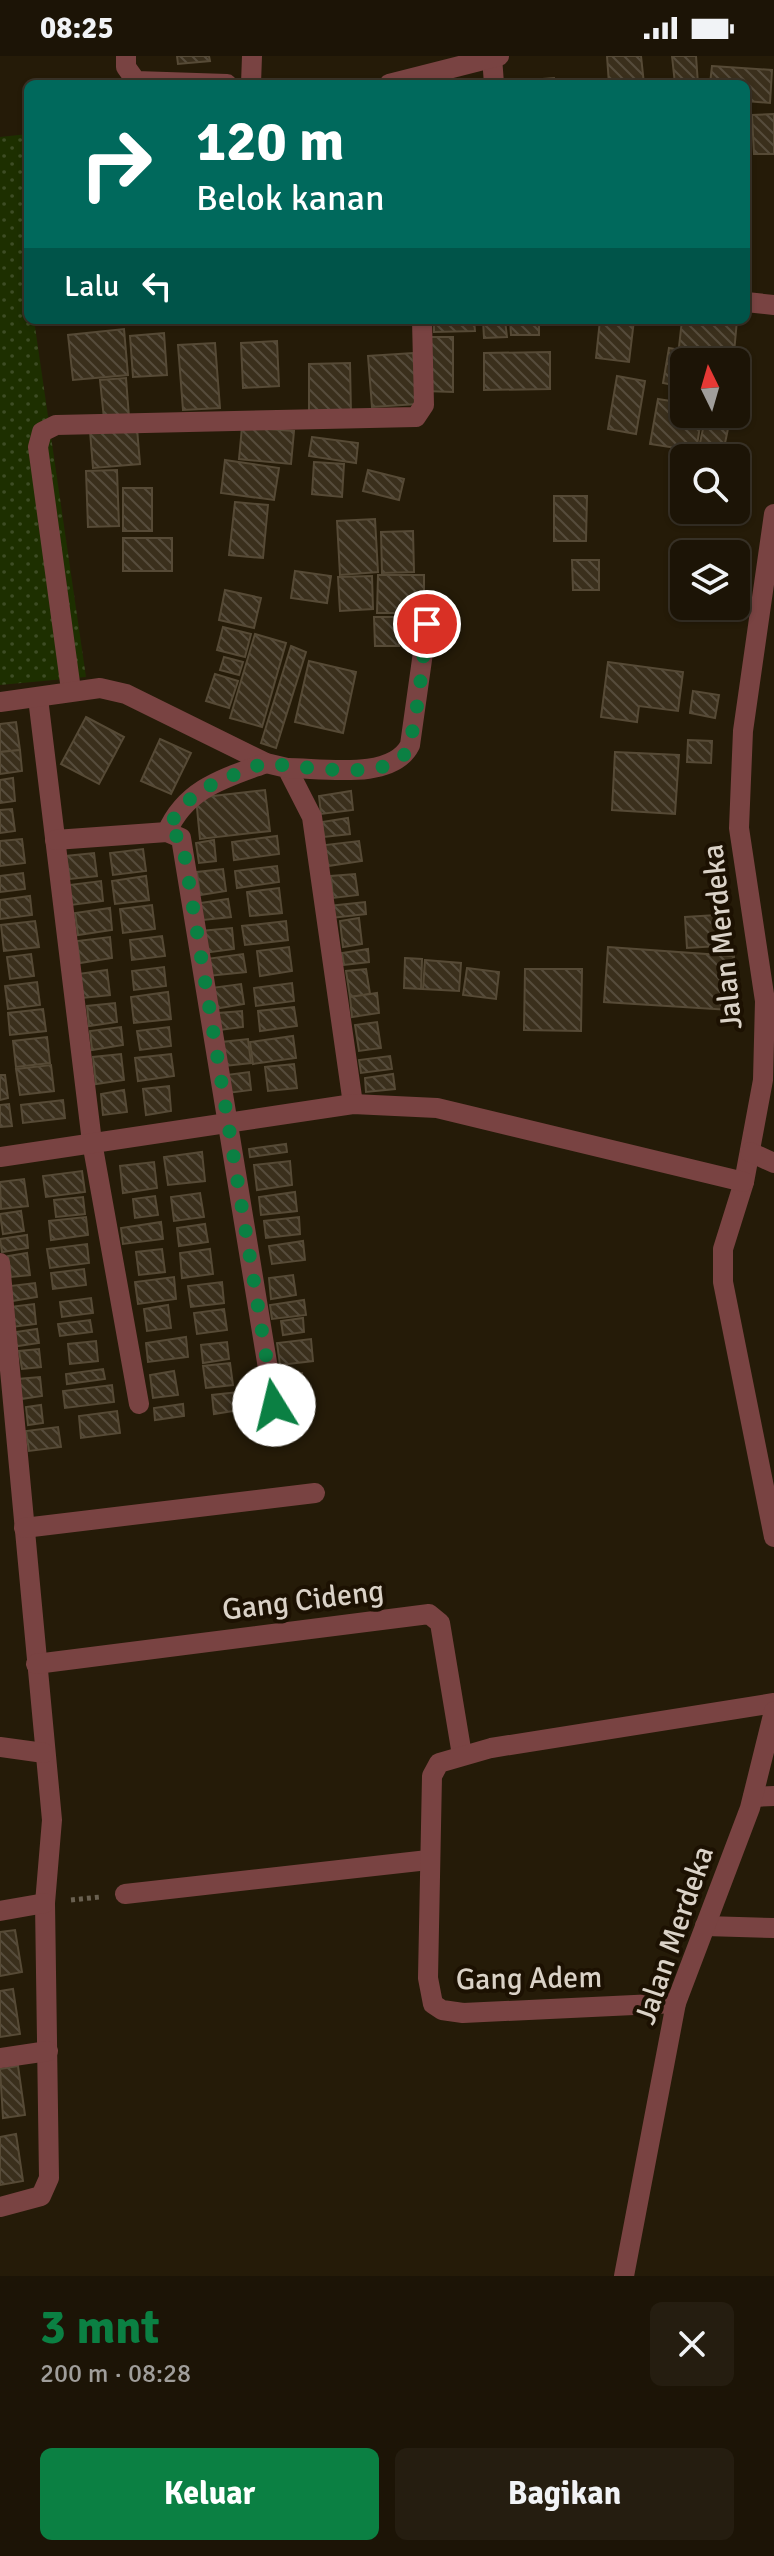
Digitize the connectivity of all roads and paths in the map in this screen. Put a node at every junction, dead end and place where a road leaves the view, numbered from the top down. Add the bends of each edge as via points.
1 (126, 56) edge
2 (252, 56) edge
3 (499, 56) edge
4 (492, 57) edge
5 (135, 80) edge
6 (251, 80) edge
7 (404, 80) edge
8 (494, 80) edge
9 (750, 302) edge
10 (774, 305) edge
11 (422, 324) edge
12 (774, 514) edge
13 (427, 624) dead end
14 (71, 690) junction
15 (38, 698) junction
16 (0, 702) edge
17 (266, 763) junction
18 (287, 768) junction
19 (167, 832) junction
20 (55, 840) junction
21 (353, 1104) junction
22 (229, 1123) junction
23 (92, 1142) junction
24 (750, 1152) junction
25 (0, 1157) edge
26 (774, 1163) edge
27 (744, 1182) junction
28 (0, 1263) edge
29 (139, 1404) dead end
30 (274, 1405) dead end
31 (315, 1493) dead end
32 (24, 1528) junction
33 (774, 1537) edge
34 (36, 1664) junction
35 (774, 1703) edge
36 (774, 1711) edge
37 (0, 1747) edge
38 (44, 1753) junction
39 (462, 1755) junction
40 (774, 1796) edge
41 (753, 1797) junction
42 (428, 1860) junction
43 (125, 1894) joint
44 (45, 1903) junction
45 (0, 1911) edge
46 (705, 1926) junction
47 (774, 1928) edge
48 (676, 2003) junction
49 (48, 2051) junction
50 (0, 2058) edge
51 (0, 2207) edge
52 (624, 2276) edge

1 - 5 street
2 - 6 street
3 - 4 street
4 - 7 street
4 - 8 street
9 - 10 street
11 - 14 street via 424,405 416,417 56,425 42,432 38,447
12 - 24 street, Jalan Merdeka via 743,731 739,828 765,1001 763,1080
13 - 18 street via 405,754 393,765 378,768
14 - 15 street
14 - 17 street via 100,688 126,694
15 - 16 street
15 - 20 street
17 - 18 street
17 - 19 street via 202,787 174,815
18 - 21 street via 312,817
19 - 20 street
19 - 22 street via 181,838 184,852
20 - 23 street
21 - 22 street
21 - 27 street via 437,1108
22 - 23 street
22 - 30 street
23 - 25 street
23 - 29 street
24 - 26 street
24 - 27 street, Jalan Merdeka
27 - 33 street, Jalan Merdeka via 723,1249 723,1282
28 - 32 street
31 - 32 street
32 - 34 street
34 - 38 street
34 - 39 street, Gang Cideng via 429,1614 440,1623
35 - 39 street
36 - 41 street, Jalan Merdeka
37 - 38 street
38 - 44 street via 52,1820
39 - 42 street via 439,1763 432,1776
40 - 41 street
41 - 46 street, Jalan Merdeka
42 - 43 street
42 - 48 street, Gang Adem via 428,1978 433,2004 442,2010
43 - 44 path
44 - 45 street
44 - 49 street
46 - 47 street
46 - 48 street, Jalan Merdeka
48 - 52 street, Jalan Merdeka
49 - 50 street
49 - 51 street via 49,2178 41,2196

